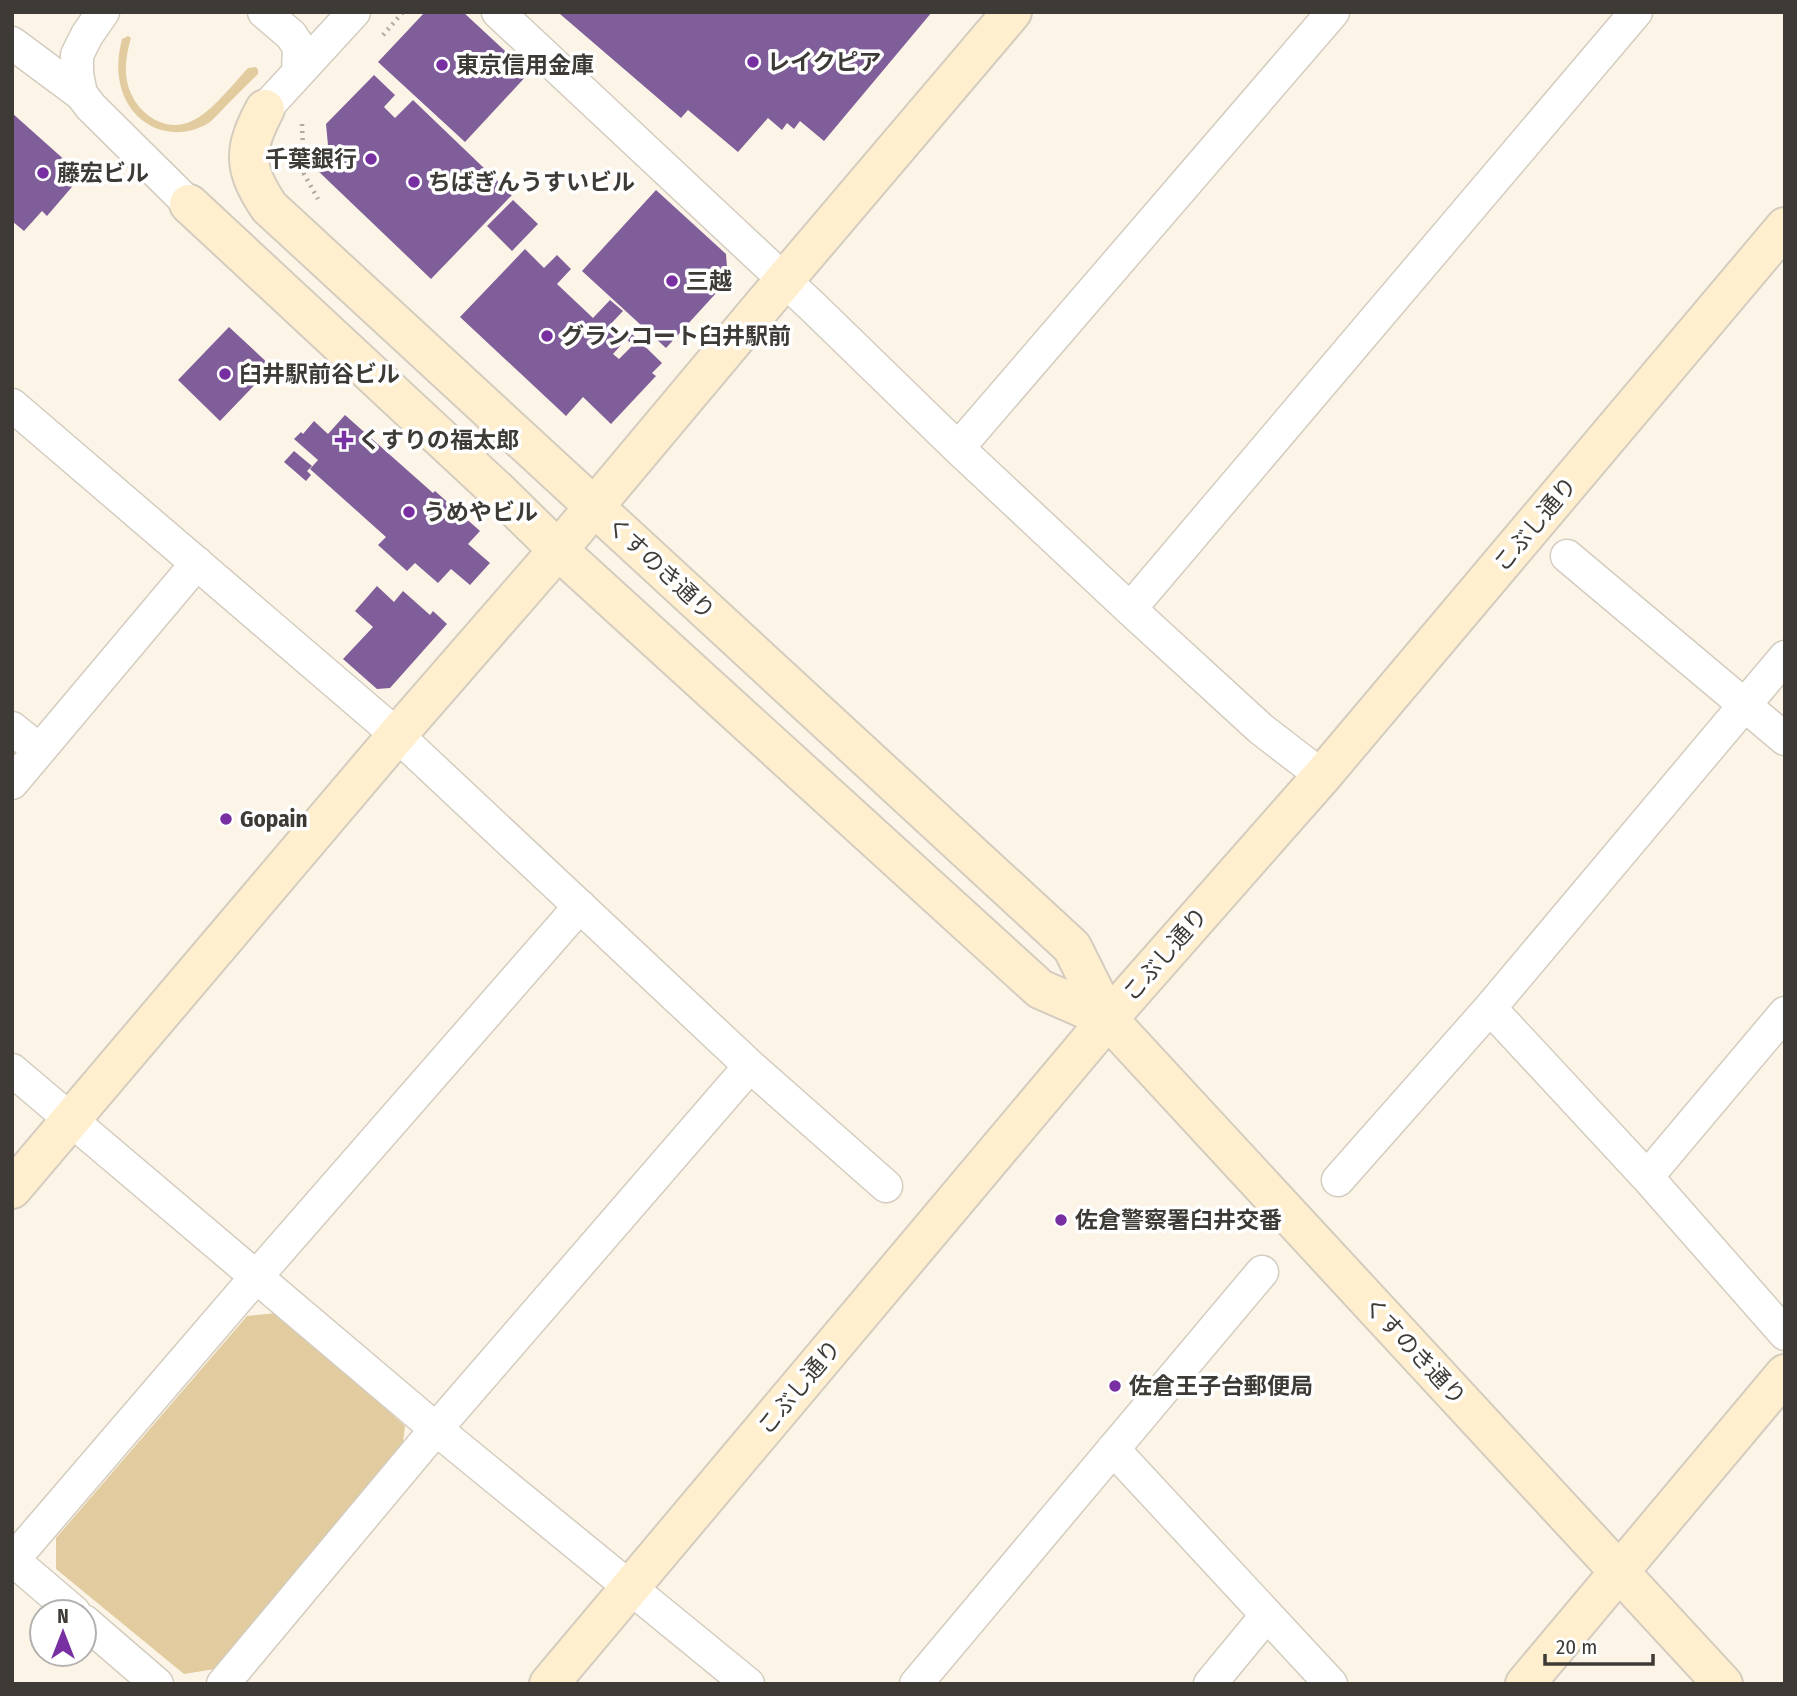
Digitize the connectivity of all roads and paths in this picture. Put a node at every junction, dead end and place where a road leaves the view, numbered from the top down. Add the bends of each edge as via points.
1 (103, 12) edge
2 (264, 12) edge
3 (354, 12) edge
4 (403, 12) edge
5 (498, 12) edge
6 (1012, 12) edge
7 (1333, 12) edge
8 (1636, 12) edge
9 (381, 36) dead end
10 (12, 43) edge
11 (298, 73) junction
12 (82, 96) junction
13 (265, 109) joint
14 (310, 116) dead end
15 (189, 204) joint
16 (321, 204) dead end
17 (1785, 227) edge
18 (784, 280) junction
19 (12, 405) edge
20 (958, 448) junction
21 (594, 507) junction
22 (558, 551) junction
23 (1567, 556) dead end
24 (197, 563) junction
25 (1130, 609) junction
26 (1785, 657) edge
27 (1745, 705) junction
28 (12, 728) edge
29 (397, 735) junction
30 (1785, 739) edge
31 (39, 750) junction
32 (1322, 776) junction
33 (12, 783) edge
34 (580, 906) junction
35 (1490, 1008) junction
36 (1785, 1013) edge
37 (1108, 1019) junction
38 (750, 1066) junction
39 (12, 1070) edge
40 (70, 1119) junction
41 (1647, 1177) junction
42 (1338, 1180) dead end
43 (886, 1186) dead end
44 (12, 1189) edge
45 (1262, 1272) dead end
46 (256, 1278) junction
47 (1785, 1334) edge
48 (1785, 1374) edge
49 (436, 1429) junction
50 (1113, 1448) junction
51 (1620, 1573) junction
52 (631, 1587) junction
53 (58, 1598) edge
54 (1267, 1615) junction
55 (98, 1633) edge
56 (157, 1684) edge
57 (223, 1684) edge
58 (549, 1684) edge
59 (748, 1684) edge
60 (916, 1684) edge
61 (1210, 1684) edge
62 (1331, 1684) edge
63 (1525, 1684) edge
64 (1723, 1684) edge

1 - 12 street via 78,55
2 - 11 street via 299,47
3 - 11 street
4 - 9 path
5 - 18 street
6 - 18 street
7 - 20 street
8 - 25 street
10 - 12 street
11 - 13 street
12 - 15 street
13 - 21 street, くすのき通り via 253,132 248,166 269,207
14 - 16 path via 301,125 304,174
15 - 22 street, くすのき通り
17 - 32 street, こぶし通り
18 - 20 street
18 - 21 street
19 - 24 street
20 - 25 street
21 - 22 street
21 - 37 street, くすのき通り via 1072,947
22 - 29 street
22 - 37 street, くすのき通り via 1040,989
23 - 27 street
24 - 29 street
24 - 31 street
25 - 32 street via 1261,729
26 - 27 street
27 - 30 street
27 - 35 street
28 - 31 street
29 - 34 street
29 - 40 street
31 - 33 street
32 - 37 street, こぶし通り
34 - 38 street
34 - 46 street
35 - 41 street
35 - 42 street
36 - 41 street
37 - 51 street, くすのき通り
37 - 52 street, こぶし通り
38 - 43 street
38 - 49 street
39 - 40 street
40 - 44 street
40 - 46 street
41 - 47 street
45 - 50 street
46 - 49 street
46 - 53 street via 13,1560
48 - 51 street
49 - 52 street
49 - 57 street
50 - 54 street
50 - 60 street
51 - 63 street
51 - 64 street, くすのき通り
52 - 58 street, こぶし通り
52 - 59 street
54 - 61 street
54 - 62 street
55 - 56 street

